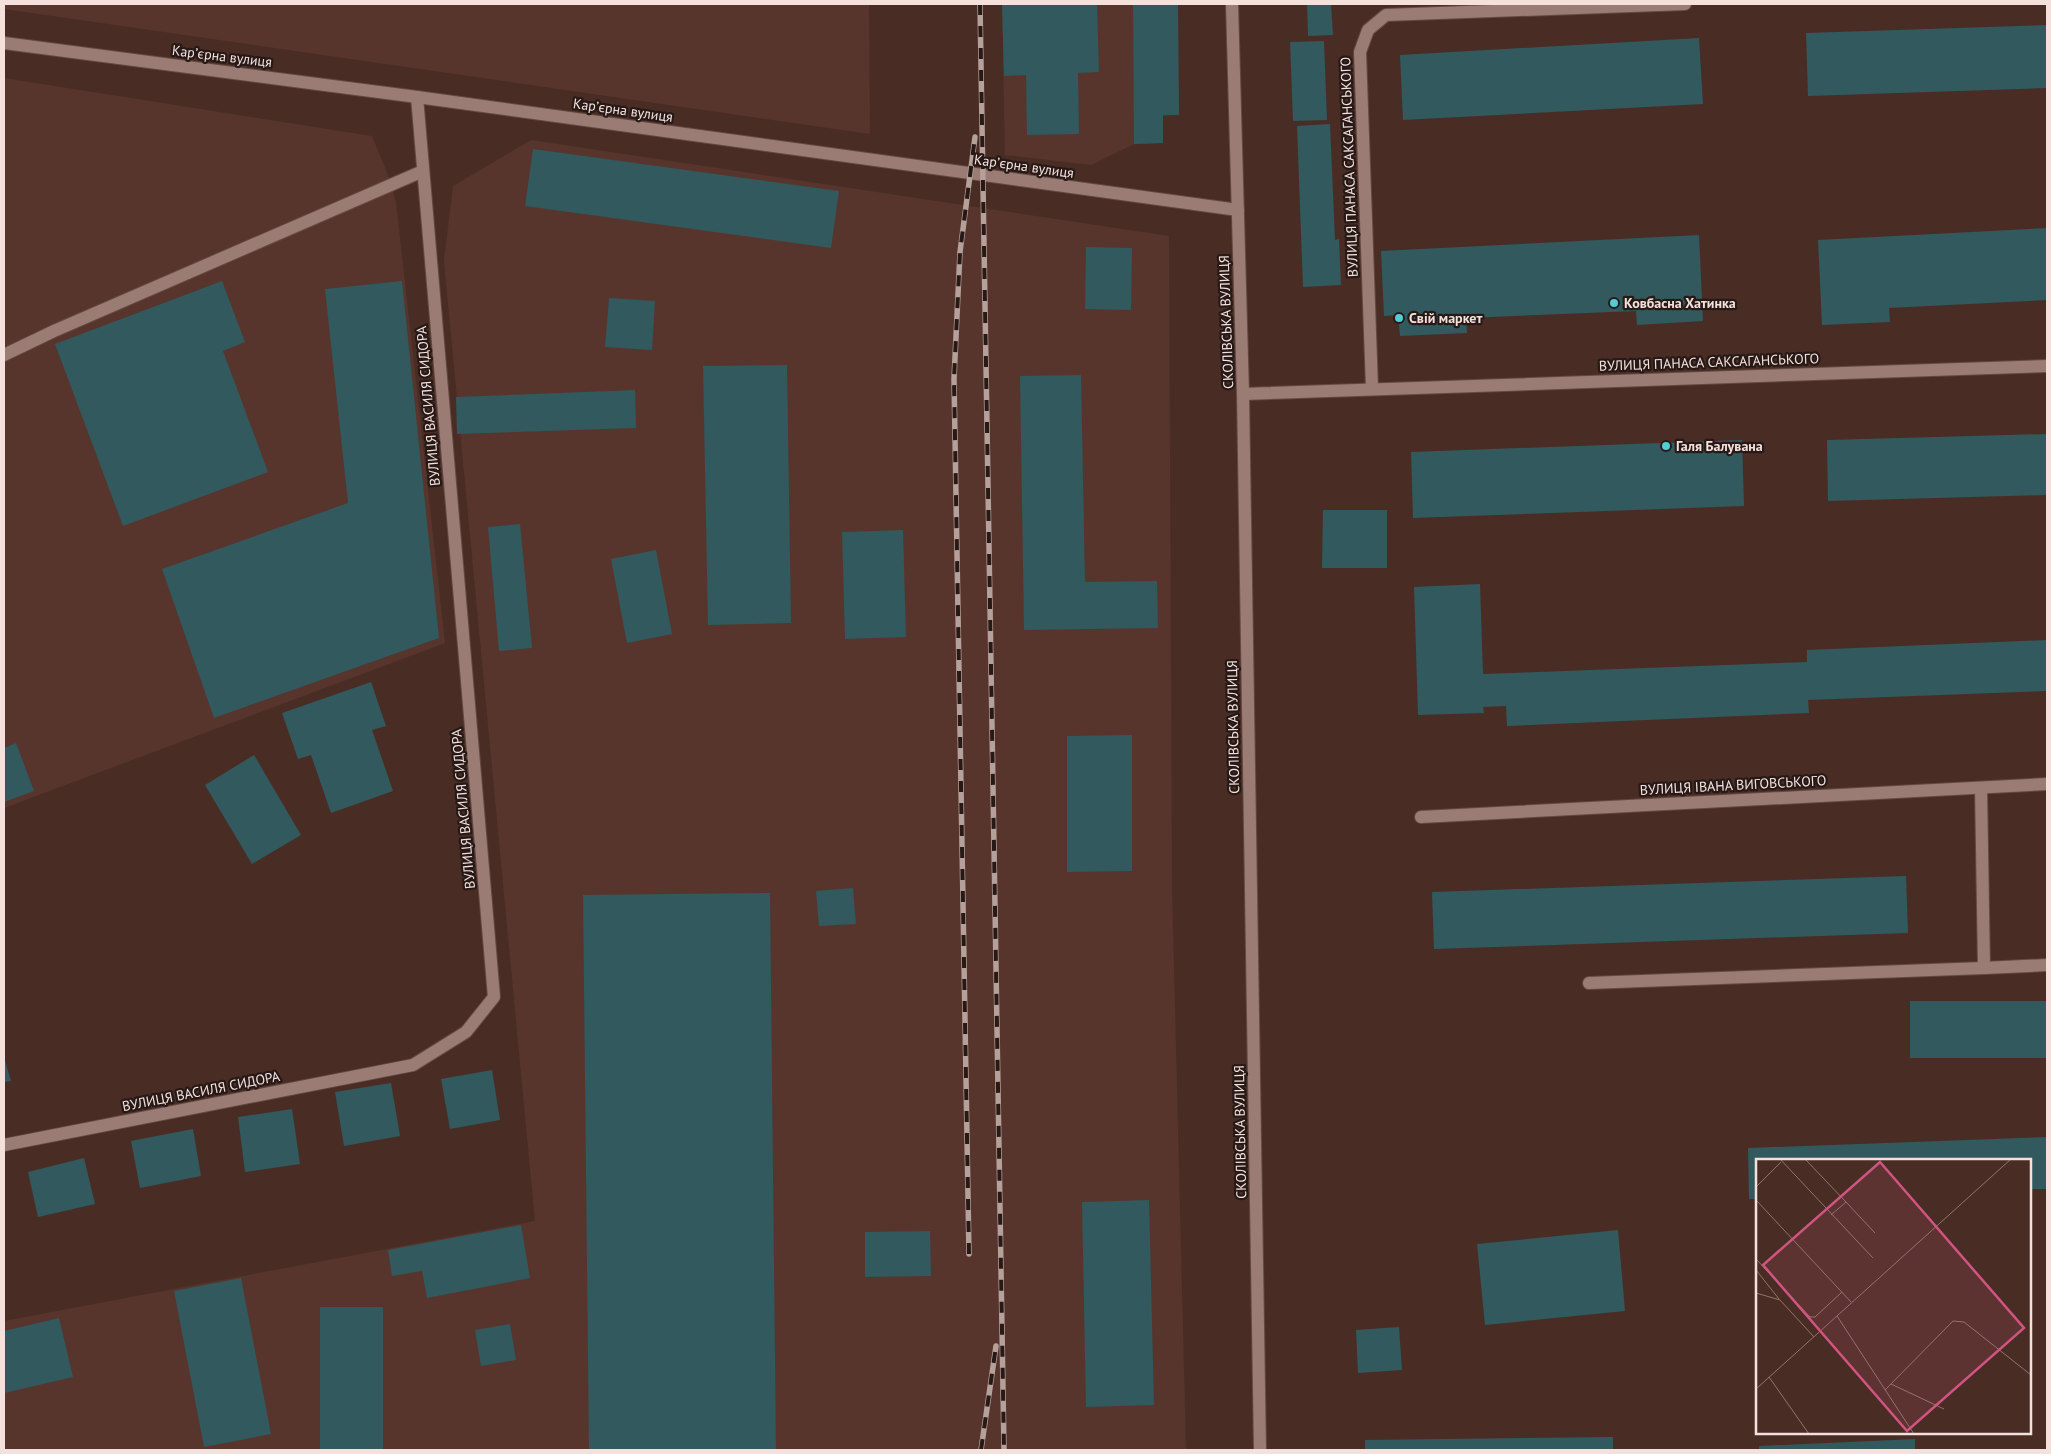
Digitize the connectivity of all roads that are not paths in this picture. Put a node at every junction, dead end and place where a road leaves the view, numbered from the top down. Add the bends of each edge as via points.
1 (1232, 4) edge
2 (1685, 4) edge
3 (4, 43) edge
4 (417, 97) junction
5 (423, 171) junction
6 (1238, 210) junction
7 (4, 355) edge
8 (2047, 366) edge
9 (1372, 388) junction
10 (1243, 394) junction
11 (2047, 784) edge
12 (1981, 788) junction
13 (1421, 817) dead end
14 (2047, 966) edge
15 (1984, 968) junction
16 (1589, 983) dead end
17 (4, 1145) edge
18 (1260, 1450) edge

1 - 6 street, СКОЛІВСЬКА ВУЛИЦЯ
2 - 9 street, ВУЛИЦЯ ПАНАСА САКСАГАНСЬКОГО via 1386,15 1368,30 1360,52
3 - 4 street, Карʼєрна вулиця
4 - 5 street, ВУЛИЦЯ ВАСИЛЯ СИДОРА
4 - 6 street, Карʼєрна вулиця
5 - 7 street
5 - 17 street, ВУЛИЦЯ ВАСИЛЯ СИДОРА via 494,996 466,1032 413,1065
6 - 10 street, СКОЛІВСЬКА ВУЛИЦЯ
8 - 9 street, ВУЛИЦЯ ПАНАСА САКСАГАНСЬКОГО
9 - 10 street, ВУЛИЦЯ ПАНАСА САКСАГАНСЬКОГО
10 - 18 street, СКОЛІВСЬКА ВУЛИЦЯ
11 - 12 street, ВУЛИЦЯ ІВАНА ВИГОВСЬКОГО
12 - 13 street, ВУЛИЦЯ ІВАНА ВИГОВСЬКОГО
12 - 15 street
14 - 15 street
15 - 16 street

